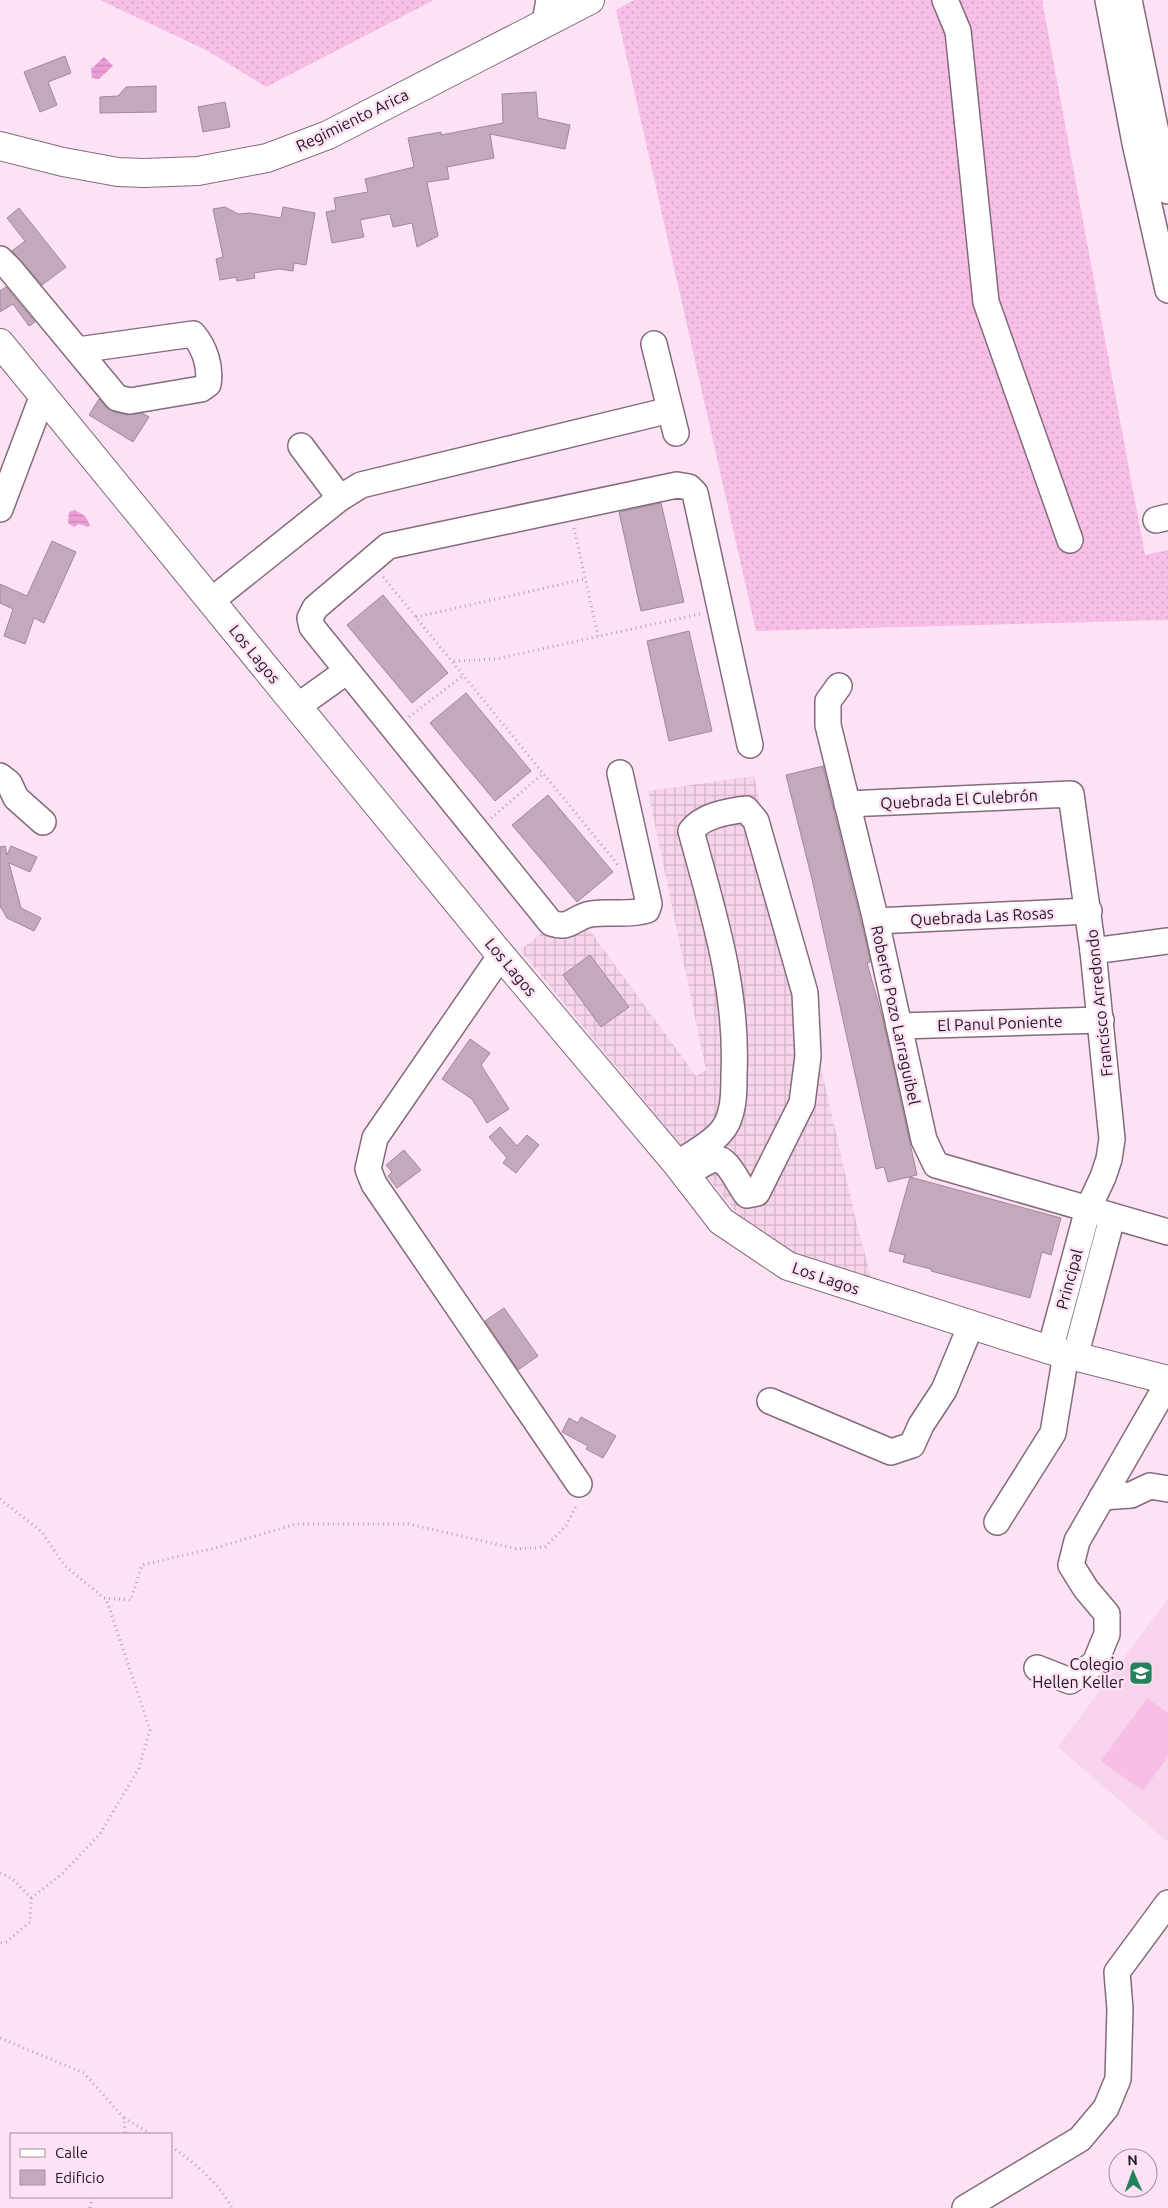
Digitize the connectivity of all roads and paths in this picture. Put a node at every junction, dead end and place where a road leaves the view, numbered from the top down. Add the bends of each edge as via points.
1 (590, 0) edge
2 (944, 0) edge
3 (951, 0) edge
4 (1108, 0) edge
5 (1129, 0) edge
6 (547, 11) edge
7 (1146, 140) junction
8 (3, 147) edge
9 (1168, 191) edge
10 (0, 259) edge
11 (1168, 290) edge
12 (0, 343) edge
13 (654, 344) dead end
14 (78, 350) junction
15 (42, 395) junction
16 (301, 446) dead end
17 (9, 456) edge
18 (340, 498) junction
19 (569, 508) junction
20 (0, 509) edge
21 (1070, 540) dead end
22 (370, 562) junction
23 (585, 579) junction
24 (211, 601) junction
25 (720, 610) junction
26 (416, 617) junction
27 (598, 636) junction
28 (453, 661) junction
29 (347, 670) junction
30 (464, 675) junction
31 (838, 686) dead end
32 (298, 706) junction
33 (394, 729) junction
34 (750, 745) dead end
35 (544, 773) junction
36 (620, 773) dead end
37 (0, 776) edge
38 (1071, 794) joint
39 (847, 804) junction
40 (43, 822) dead end
41 (477, 831) junction
42 (644, 880) junction
43 (1089, 911) junction
44 (876, 921) junction
45 (1168, 941) edge
46 (1094, 950) junction
47 (501, 955) junction
48 (1101, 1020) junction
49 (899, 1026) junction
50 (681, 1169) junction
51 (1088, 1209) junction
52 (1112, 1218) junction
53 (1168, 1232) edge
54 (970, 1325) junction
55 (1064, 1354) junction
56 (1168, 1382) edge
57 (770, 1401) dead end
58 (1168, 1489) edge
59 (579, 1491) joint
60 (1102, 1497) junction
61 (0, 1498) edge
62 (998, 1522) dead end
63 (106, 1598) junction
64 (1037, 1668) dead end
65 (0, 1873) edge
66 (31, 1898) junction
67 (1168, 1902) edge
68 (0, 1943) edge
69 (0, 2038) edge
70 (124, 2118) junction
71 (125, 2133) edge
72 (149, 2133) edge
73 (172, 2148) edge
74 (232, 2208) edge
75 (965, 2208) edge

1 - 6 main road, Regimiento Arica
2 - 3 street
2 - 21 street via 958,31 986,302
4 - 7 street
5 - 7 street
6 - 8 main road, Regimiento Arica via 488,54 328,135 246,163 171,173 118,172
7 - 9 street
7 - 11 street
10 - 14 street
12 - 15 main road, Los Lagos
13 - 18 street via 673,421 380,479 361,485
14 - 14 street via 193,334 202,344 210,374 208,384 201,389 130,401 117,398
15 - 17 street
15 - 24 main road, Los Lagos
16 - 18 street
17 - 20 street
18 - 24 street
19 - 22 street via 388,546
19 - 23 path
19 - 25 street via 677,485 689,486 695,494
22 - 26 path
22 - 29 street via 315,608 310,618 312,627
23 - 26 path
23 - 27 path
24 - 32 main road, Los Lagos
25 - 27 path
25 - 34 street
26 - 28 path
27 - 28 path via 496,659
28 - 30 path
29 - 32 street
29 - 33 street
30 - 33 path
30 - 35 path
31 - 39 street, Roberto Pozo Larraguibel via 828,701 828,725
32 - 47 main road, Los Lagos
33 - 41 street
35 - 41 path
35 - 42 path via 632,881
36 - 42 street
37 - 40 street via 9,783 16,798
38 - 39 street, Quebrada El Culebrón
38 - 43 street, Francisco Arredondo
39 - 44 street, Roberto Pozo Larraguibel
41 - 42 street via 551,923 560,926 592,914 636,914 646,910 649,904
43 - 44 street, Quebrada Las Rosas
43 - 46 street, Francisco Arredondo
44 - 49 street, Roberto Pozo Larraguibel
45 - 46 street
46 - 48 street, Francisco Arredondo
47 - 50 main road, Los Lagos
47 - 59 street via 375,1138 368,1170 374,1184
48 - 49 street, El Panul Poniente
48 - 51 street, Francisco Arredondo via 1112,1139 1104,1177
49 - 51 street, Roberto Pozo Larraguibel via 924,1140 936,1165
50 - 50 street via 721,1159 747,1195 757,1193 802,1103 808,1056 805,993 756,821 746,810 729,811 698,822 691,832 727,971 734,1009 735,1056 733,1100 726,1124
50 - 54 main road, Los Lagos via 721,1221 788,1266
51 - 52 street, Roberto Pozo Larraguibel
51 - 55 street, Principal
52 - 53 street, Roberto Pozo Larraguibel
52 - 55 street, Principal
54 - 55 main road, Los Lagos
54 - 57 street via 944,1390 912,1445 891,1452
55 - 56 main road, Los Lagos
55 - 62 street via 1053,1433
56 - 60 street
58 - 60 street via 1150,1486 1131,1495
59 - 63 path via 566,1526 545,1547 517,1549 409,1524 296,1524 142,1565 131,1600
60 - 64 street via 1077,1541 1071,1565 1107,1614 1108,1634 1095,1663 1070,1681
61 - 63 path via 42,1532 64,1565
63 - 66 path via 150,1730 139,1768 100,1834 62,1874
65 - 66 path via 13,1879
66 - 68 path via 30,1922 6,1942
67 - 75 street via 1117,1972 1120,2010 1118,2079 1106,2108 1080,2139
69 - 70 path via 84,2073
70 - 71 path
70 - 72 path
73 - 74 path via 186,2156 217,2186

